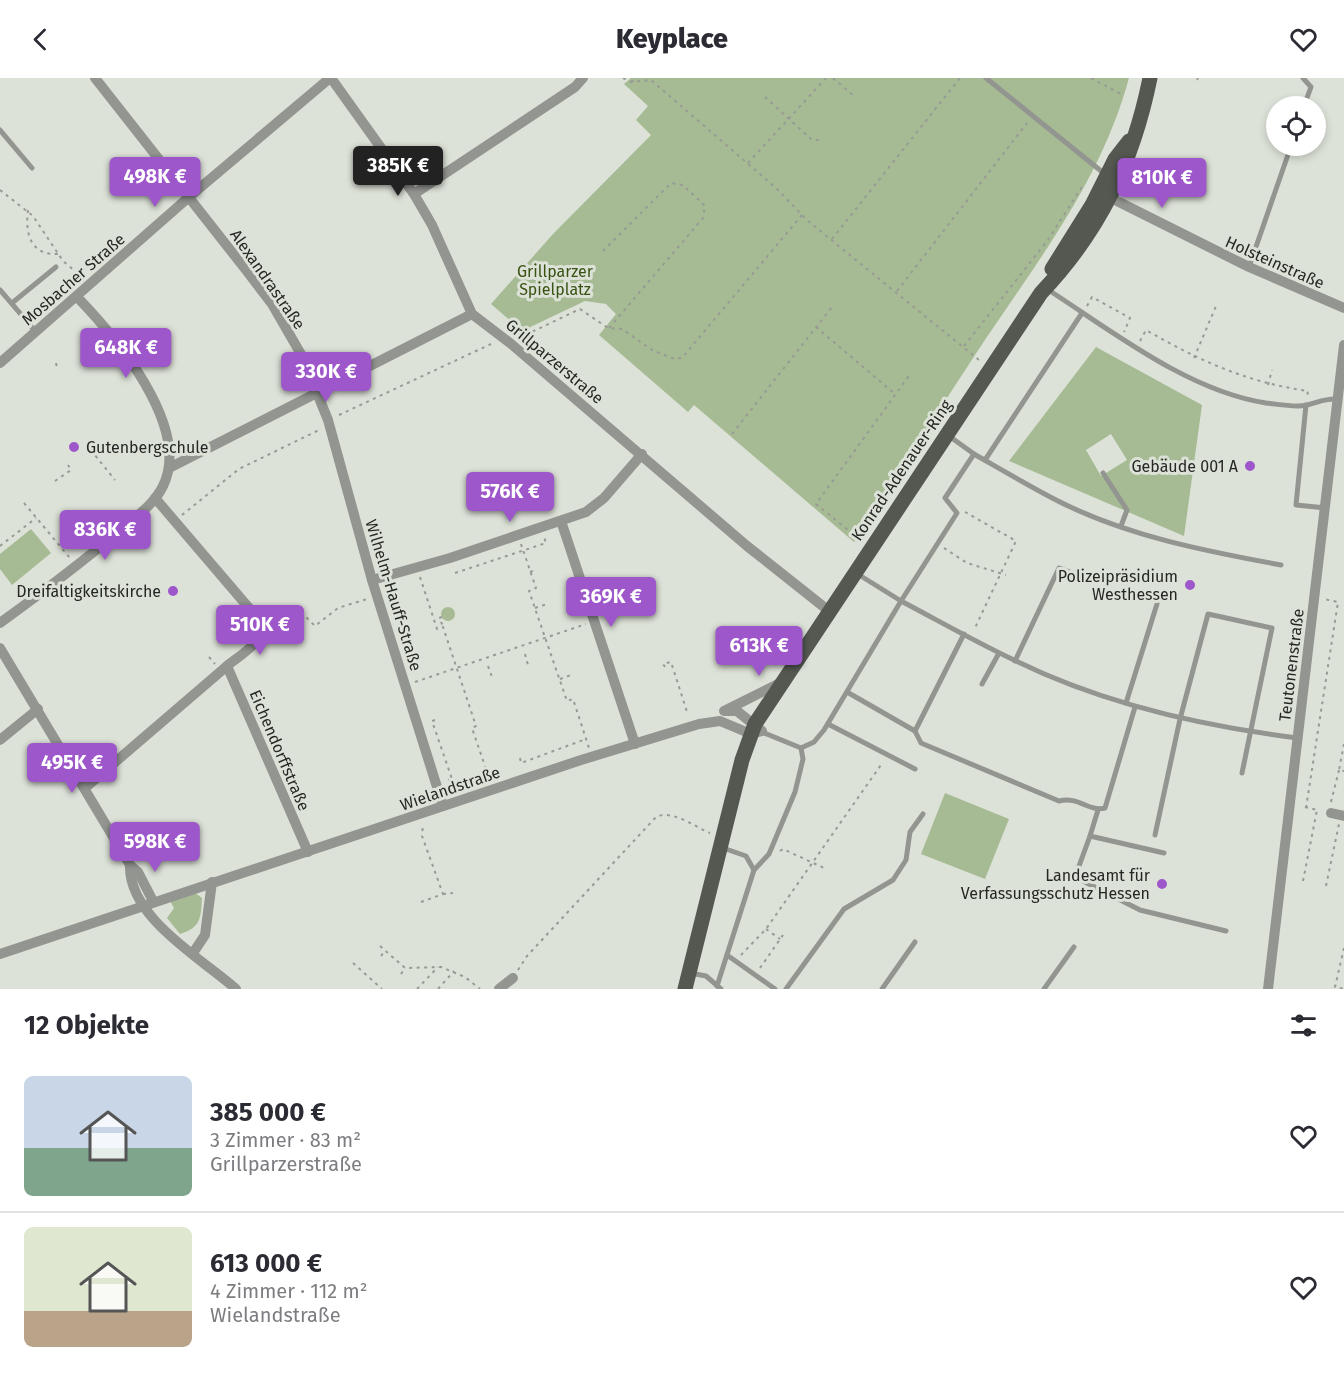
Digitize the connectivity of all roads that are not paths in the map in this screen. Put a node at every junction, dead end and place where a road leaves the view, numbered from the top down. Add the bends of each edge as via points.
1 (95, 78) edge
2 (331, 78) edge
3 (583, 78) edge
4 (986, 78) edge
5 (1150, 78) edge
6 (1303, 78) edge
7 (1308, 96) edge
8 (0, 130) edge
9 (1133, 136) junction
10 (1288, 156) edge
11 (32, 168) dead end
12 (1107, 176) junction
13 (414, 194) junction
14 (1105, 195) junction
15 (189, 197) junction
16 (56, 267) dead end
17 (1249, 267) junction
18 (0, 290) edge
19 (1043, 291) junction
20 (77, 297) junction
21 (12, 303) junction
22 (1344, 308) edge
23 (1082, 313) junction
24 (472, 314) junction
25 (36, 332) junction
26 (1344, 345) edge
27 (325, 358) dead end
28 (0, 363) edge
29 (308, 371) junction
30 (317, 392) junction
31 (1338, 399) junction
32 (1306, 405) junction
33 (947, 435) junction
34 (642, 454) junction
35 (974, 454) junction
36 (985, 460) junction
37 (169, 468) junction
38 (1103, 473) dead end
39 (155, 498) junction
40 (1326, 508) junction
41 (561, 521) junction
42 (1121, 526) junction
43 (1281, 565) dead end
44 (854, 572) junction
45 (372, 580) junction
46 (1094, 581) dead end
47 (901, 601) junction
48 (1157, 604) dead end
49 (829, 611) junction
50 (0, 623) edge
51 (964, 634) junction
52 (0, 648) edge
53 (999, 653) junction
54 (1015, 661) junction
55 (227, 666) junction
56 (793, 668) junction
57 (780, 683) junction
58 (982, 684) dead end
59 (847, 692) junction
60 (1126, 703) junction
61 (1135, 707) junction
62 (38, 709) junction
63 (723, 711) junction
64 (1180, 719) junction
65 (828, 724) junction
66 (695, 725) junction
67 (756, 730) junction
68 (915, 731) junction
69 (1250, 732) junction
70 (1298, 738) junction
71 (0, 740) edge
72 (635, 744) junction
73 (801, 748) junction
74 (915, 769) dead end
75 (1242, 773) dead end
76 (85, 788) junction
77 (443, 806) junction
78 (1098, 810) junction
79 (923, 814) dead end
80 (1155, 835) dead end
81 (1090, 836) junction
82 (720, 847) junction
83 (308, 852) junction
84 (1164, 853) dead end
85 (754, 870) junction
86 (212, 882) junction
87 (148, 903) junction
88 (1226, 931) dead end
89 (915, 942) dead end
90 (1074, 947) dead end
91 (193, 953) junction
92 (0, 954) edge
93 (727, 955) junction
94 (689, 973) junction
95 (513, 978) road end
96 (719, 988) edge
97 (236, 989) edge
98 (499, 989) edge
99 (685, 989) edge
100 (775, 989) edge
101 (786, 989) edge
102 (882, 989) edge
103 (1044, 989) edge
104 (1268, 989) edge

1 - 15 street, Alexandrastraße
2 - 13 street, Grillparzerstraße
2 - 15 street, Mosbacher Straße
3 - 13 street
4 - 12 lane
5 - 9 main road, Konrad-Adenauer-Ring
6 - 7 lane via 1311,87
8 - 11 lane
9 - 12 main road, Konrad-Adenauer-Ring
9 - 14 main road, Konrad-Adenauer-Ring via 1123,173
10 - 17 lane
12 - 14 main road, Konrad-Adenauer-Ring
13 - 24 street, Grillparzerstraße via 444,249
14 - 17 street, Holsteinstraße
14 - 19 main road, Konrad-Adenauer-Ring via 1046,277
15 - 20 street, Mosbacher Straße
15 - 29 street, Alexandrastraße via 272,304
16 - 21 lane
17 - 22 street, Holsteinstraße
18 - 21 lane
19 - 23 lane
19 - 33 main road, Konrad-Adenauer-Ring
20 - 25 street, Mosbacher Straße
20 - 37 street via 118,342 146,385 163,427
21 - 25 lane
23 - 32 lane via 1198,382 1231,396
23 - 36 lane
24 - 30 street
24 - 34 street, Grillparzerstraße
25 - 28 street, Mosbacher Straße
26 - 31 street, Teutonenstraße
27 - 29 lane
29 - 30 street, Alexandrastraße
30 - 37 street
30 - 45 street, Wilhelm-Hauff-Straße via 329,422
31 - 32 lane
31 - 40 street, Teutonenstraße
32 - 40 lane via 1296,505
33 - 35 lane
33 - 44 main road, Konrad-Adenauer-Ring
34 - 41 street via 593,508
34 - 49 street, Grillparzerstraße
35 - 36 lane
35 - 47 lane via 945,498 957,513
36 - 42 lane via 1059,501
37 - 39 street
38 - 42 lane via 1126,510
39 - 50 street via 77,567
39 - 55 street via 260,621 262,632 258,639
40 - 70 street, Teutonenstraße
41 - 45 street
41 - 72 street
42 - 43 lane via 1200,550
44 - 47 lane
44 - 49 main road, Konrad-Adenauer-Ring
45 - 77 street, Wilhelm-Hauff-Straße
46 - 54 lane via 1059,568
47 - 51 lane
47 - 59 lane
48 - 60 lane
49 - 56 main road, Konrad-Adenauer-Ring
51 - 53 lane
51 - 68 lane
52 - 62 street
53 - 54 lane
53 - 58 lane
54 - 60 lane
55 - 76 street
55 - 83 street, Eichendorffstraße
56 - 57 main road, Konrad-Adenauer-Ring
56 - 67 main road, Konrad-Adenauer-Ring via 786,687
57 - 63 street, Wielandstraße
57 - 67 main road, Konrad-Adenauer-Ring
59 - 65 lane
59 - 68 lane
60 - 61 lane
61 - 64 lane
61 - 78 lane via 1105,808
62 - 71 street
62 - 76 street
63 - 66 street, Wielandstraße
63 - 67 street via 736,711
64 - 69 lane
64 - 69 lane via 1208,614 1272,628
64 - 80 lane
65 - 73 lane via 814,742
65 - 74 lane
66 - 67 street, Wielandstraße via 723,722
66 - 72 street, Wielandstraße
67 - 73 lane
67 - 82 main road, Konrad-Adenauer-Ring
68 - 78 lane via 921,743 1059,801 1071,798
69 - 70 lane
69 - 75 lane
70 - 104 street, Teutonenstraße
72 - 77 street, Wielandstraße
73 - 85 lane via 801,774 771,848
76 - 87 street via 130,865 138,872
77 - 83 street, Wielandstraße
78 - 81 lane
79 - 101 lane via 910,832 906,860 893,880 844,909
81 - 84 lane
81 - 88 lane via 1075,877 1140,910
82 - 85 lane via 746,856
82 - 94 main road, Konrad-Adenauer-Ring
83 - 86 street, Wielandstraße
85 - 93 lane
86 - 87 street, Wielandstraße
86 - 91 street via 205,935
87 - 91 street via 154,920
87 - 92 street, Wielandstraße
89 - 102 lane
90 - 103 lane
91 - 97 street
93 - 96 lane
93 - 100 lane
94 - 96 lane via 706,976
94 - 99 main road, Konrad-Adenauer-Ring
95 - 98 street

